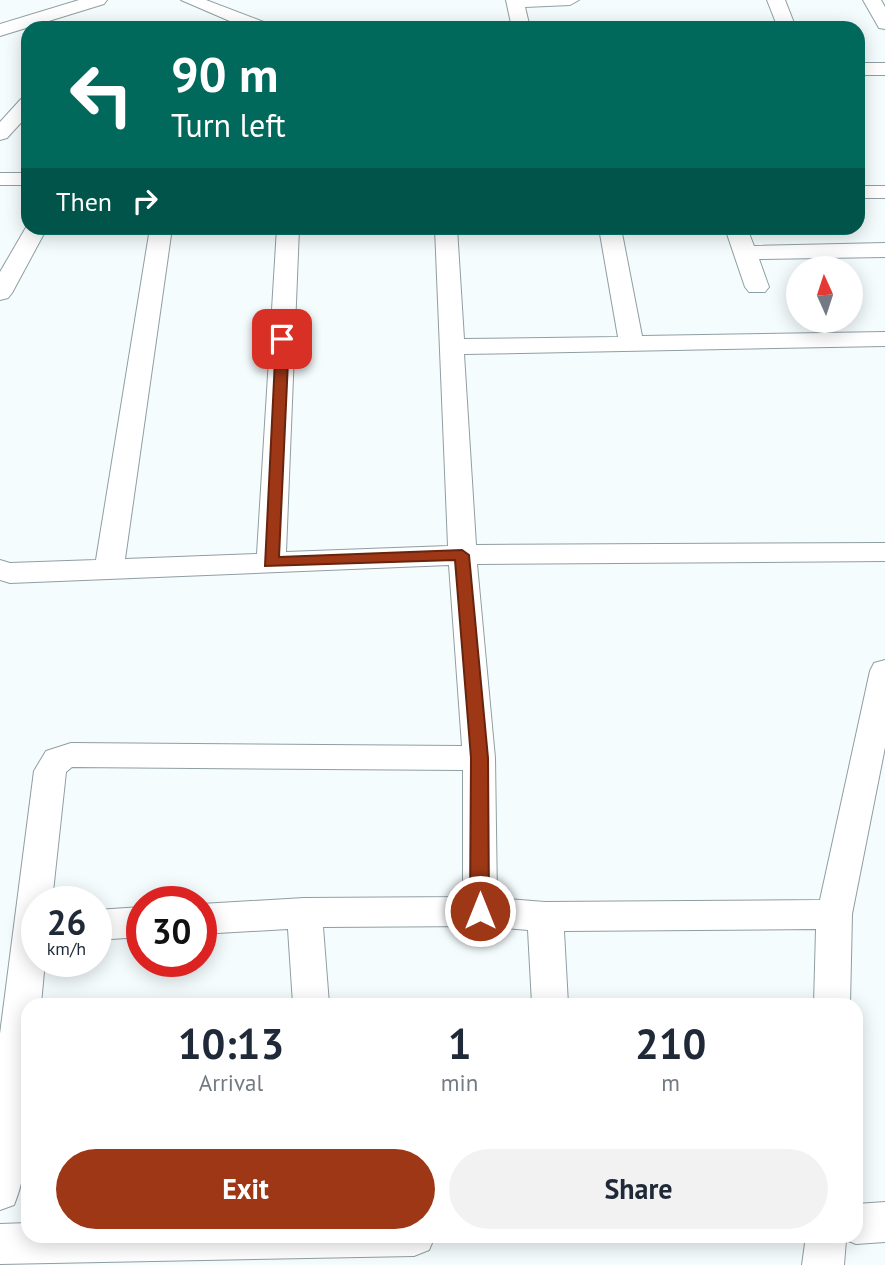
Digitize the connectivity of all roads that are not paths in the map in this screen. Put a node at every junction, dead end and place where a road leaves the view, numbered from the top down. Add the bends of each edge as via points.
1 (98, 0) edge
2 (190, 0) edge
3 (570, 0) edge
4 (776, 0) edge
5 (872, 0) edge
6 (516, 1) edge
7 (73, 4) edge
8 (25, 21) edge
9 (245, 21) edge
10 (520, 21) edge
11 (784, 21) edge
12 (21, 23) edge
13 (885, 24) edge
14 (0, 30) edge
15 (865, 69) edge
16 (885, 69) edge
17 (21, 111) edge
18 (0, 134) edge
19 (0, 179) edge
20 (21, 179) edge
21 (865, 192) edge
22 (885, 192) edge
23 (32, 235) edge
24 (160, 235) edge
25 (288, 235) edge
26 (446, 235) edge
27 (611, 235) edge
28 (738, 235) edge
29 (885, 250) edge
30 (744, 253) junction
31 (757, 287) dead end
32 (0, 293) edge
33 (885, 339) edge
34 (631, 344) junction
35 (452, 347) junction
36 (885, 552) edge
37 (462, 555) junction
38 (271, 563) junction
39 (109, 569) junction
40 (0, 570) edge
41 (885, 671) edge
42 (479, 758) junction
43 (38, 886) edge
44 (480, 911) junction
45 (304, 913) junction
46 (834, 914) junction
47 (545, 917) junction
48 (217, 918) edge
49 (28, 977) edge
50 (25, 998) edge
51 (311, 998) edge
52 (550, 998) edge
53 (832, 998) edge
54 (21, 1029) edge
55 (0, 1191) edge
56 (885, 1222) edge
57 (863, 1224) edge
58 (359, 1243) edge
59 (825, 1243) edge
60 (0, 1244) edge
61 (328, 1247) edge
62 (823, 1265) edge

1 - 7 street
2 - 9 street
3 - 6 street
4 - 11 street
5 - 13 street
6 - 10 street
7 - 8 street
12 - 14 street
15 - 16 street
17 - 18 street
19 - 20 street
21 - 22 street
23 - 32 street
24 - 39 street
25 - 38 street
26 - 35 street
27 - 34 street
28 - 30 street
29 - 30 street
30 - 31 street
33 - 34 street
34 - 35 street
35 - 37 street
36 - 37 street
37 - 38 street
37 - 42 street
38 - 39 street
39 - 40 street
41 - 46 street
42 - 43 street via 71,755 57,760 50,771
42 - 44 street
44 - 45 street
44 - 47 street
45 - 48 street
45 - 51 street
46 - 47 street
46 - 53 street
47 - 52 street
49 - 50 street
54 - 55 street
56 - 57 street
58 - 61 street
59 - 62 street
60 - 61 street

